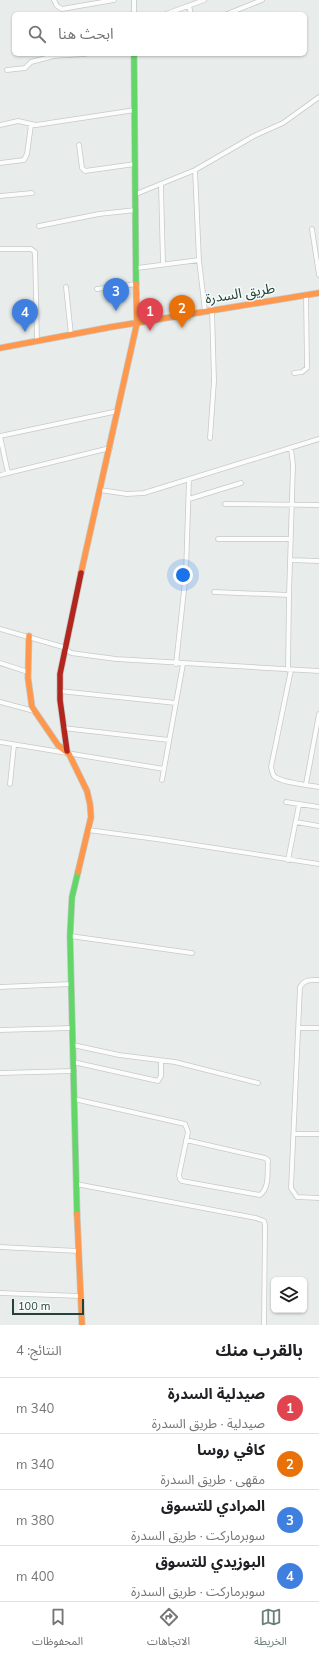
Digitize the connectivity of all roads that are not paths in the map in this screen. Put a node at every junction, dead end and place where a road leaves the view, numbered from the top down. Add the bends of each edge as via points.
1 (54, 0) edge
2 (114, 0) edge
3 (134, 0) edge
4 (204, 0) edge
5 (262, 0) edge
6 (189, 6) junction
7 (134, 12) edge
8 (172, 12) edge
9 (190, 12) edge
10 (232, 12) edge
11 (54, 56) edge
12 (134, 56) edge
13 (7, 70) dead end
14 (319, 97) edge
15 (135, 110) junction
16 (0, 125) edge
17 (32, 125) junction
18 (79, 146) dead end
19 (0, 163) edge
20 (135, 164) junction
21 (195, 170) junction
22 (161, 185) junction
23 (32, 193) dead end
24 (136, 194) junction
25 (0, 196) edge
26 (136, 210) junction
27 (39, 226) dead end
28 (312, 229) dead end
29 (0, 249) edge
30 (199, 260) junction
31 (163, 264) junction
32 (137, 268) junction
33 (319, 275) edge
34 (138, 284) junction
35 (66, 287) dead end
36 (97, 289) dead end
37 (319, 293) edge
38 (306, 295) junction
39 (212, 310) junction
40 (205, 311) junction
41 (137, 323) junction
42 (71, 335) junction
43 (37, 341) junction
44 (0, 348) edge
45 (294, 373) dead end
46 (118, 411) junction
47 (0, 436) edge
48 (210, 438) dead end
49 (319, 439) edge
50 (110, 448) junction
51 (291, 448) junction
52 (8, 473) junction
53 (0, 475) edge
54 (189, 479) junction
55 (241, 483) dead end
56 (100, 490) junction
57 (189, 499) junction
58 (225, 504) dead end
59 (291, 504) junction
60 (319, 505) edge
61 (218, 539) dead end
62 (290, 539) junction
63 (290, 560) junction
64 (319, 561) edge
65 (214, 592) dead end
66 (289, 595) junction
67 (0, 629) edge
68 (29, 636) junction
69 (63, 647) junction
70 (0, 663) edge
71 (176, 664) junction
72 (183, 664) junction
73 (290, 670) junction
74 (319, 671) edge
75 (28, 672) junction
76 (59, 691) junction
77 (0, 702) edge
78 (176, 703) junction
79 (34, 711) junction
80 (319, 714) edge
81 (63, 728) junction
82 (168, 740) junction
83 (0, 742) edge
84 (14, 745) junction
85 (68, 753) junction
86 (164, 769) junction
87 (162, 780) dead end
88 (10, 784) dead end
89 (306, 784) junction
90 (319, 786) edge
91 (286, 802) dead end
92 (299, 805) junction
93 (319, 807) edge
94 (296, 822) junction
95 (319, 826) edge
96 (88, 830) junction
97 (288, 860) junction
98 (319, 864) edge
99 (70, 936) junction
100 (192, 953) dead end
101 (319, 980) edge
102 (71, 984) junction
103 (0, 987) edge
104 (72, 1028) junction
105 (298, 1028) junction
106 (319, 1028) edge
107 (0, 1030) edge
108 (73, 1045) junction
109 (161, 1061) junction
110 (73, 1062) junction
111 (74, 1071) junction
112 (0, 1073) edge
113 (258, 1083) dead end
114 (74, 1099) junction
115 (294, 1134) junction
116 (319, 1134) edge
117 (186, 1140) junction
118 (76, 1184) junction
119 (319, 1198) edge
120 (0, 1247) edge
121 (78, 1251) junction
122 (0, 1293) edge
123 (80, 1296) junction
124 (82, 1325) edge
125 (264, 1325) edge

1 - 2 street via 57,6 62,8
3 - 7 street
4 - 6 street
5 - 10 street
6 - 8 street
6 - 9 street
11 - 13 street via 31,62 25,68
12 - 15 street
14 - 21 street via 283,123 254,136
15 - 17 street
15 - 20 street
16 - 17 street via 18,121
17 - 19 street via 25,158 22,161
18 - 20 street via 82,168 85,171
20 - 24 street
21 - 22 street
21 - 30 street
22 - 24 street
22 - 31 street
23 - 25 street
24 - 26 street
26 - 27 street
26 - 32 street
28 - 33 street
29 - 43 street via 31,249 35,252
30 - 31 street
30 - 40 street
31 - 32 street
32 - 34 street
34 - 36 street
34 - 41 street
35 - 42 street
37 - 38 street, طريق السدرة
38 - 39 street, طريق السدرة
38 - 45 street via 307,368
39 - 40 street, طريق السدرة
39 - 48 street via 214,381
40 - 41 street, طريق السدرة
41 - 42 street, طريق السدرة
41 - 46 street
42 - 43 street, طريق السدرة
43 - 44 street, طريق السدرة
46 - 47 street
46 - 50 street
47 - 52 street
49 - 51 street
50 - 52 street
50 - 56 street
51 - 54 street
51 - 59 street
52 - 53 street
54 - 56 street via 136,494
54 - 57 street
55 - 57 street
56 - 69 street
57 - 71 street via 186,572
58 - 59 street
59 - 60 street
59 - 62 street
61 - 62 street
62 - 63 street
63 - 64 street
63 - 66 street
65 - 66 street
66 - 73 street
67 - 68 street
68 - 69 street
68 - 75 street
69 - 71 street via 71,653 81,655
69 - 76 street
70 - 75 street
71 - 72 street
72 - 73 street
72 - 78 street
73 - 74 street
73 - 89 street via 271,767 278,779
75 - 79 street
76 - 78 street
76 - 81 street
77 - 79 street
78 - 82 street
79 - 85 street via 58,745
80 - 89 street
81 - 82 street
81 - 85 street
82 - 86 street
83 - 84 street
84 - 85 street
84 - 88 street
85 - 86 street
85 - 96 street via 87,791 90,808
86 - 87 street
89 - 90 street
91 - 92 street
92 - 93 street
92 - 94 street
94 - 95 street
94 - 97 street
96 - 97 street
96 - 99 street via 73,891
97 - 98 street
99 - 100 street
99 - 102 street
101 - 105 street via 307,980 300,987
102 - 103 street
102 - 104 street
104 - 107 street
104 - 108 street
105 - 106 street
105 - 115 street
108 - 109 street via 119,1056
108 - 110 street
109 - 110 street via 161,1076 158,1081
109 - 113 street via 184,1064
110 - 111 street
111 - 112 street
111 - 114 street
114 - 117 street via 181,1122 188,1128
114 - 118 street
115 - 116 street
115 - 119 street via 293,1193 296,1197
117 - 117 street via 265,1158 268,1160 265,1191 254,1194 180,1179
118 - 121 street
118 - 125 street via 264,1221
120 - 121 street
121 - 123 street
122 - 123 street
123 - 124 street

